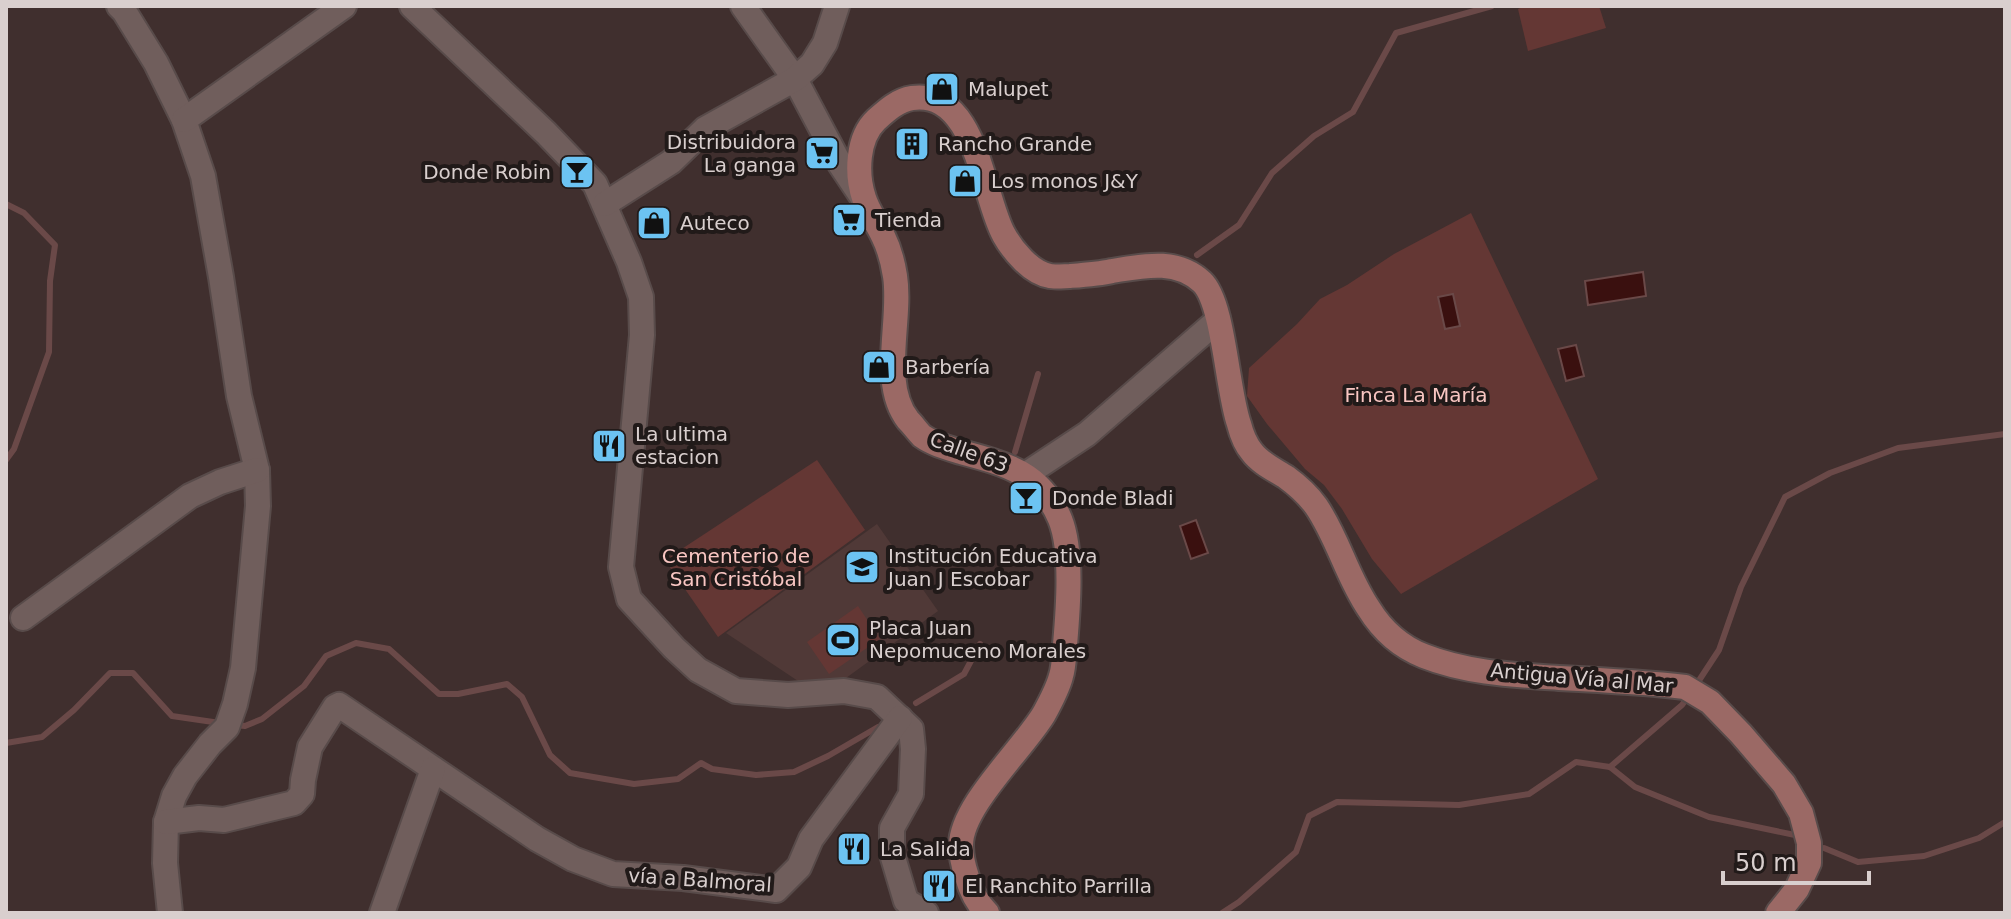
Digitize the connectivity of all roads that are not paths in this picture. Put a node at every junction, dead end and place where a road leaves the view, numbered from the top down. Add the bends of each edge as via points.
1 (119, 6) edge
2 (344, 6) edge
3 (412, 6) edge
4 (743, 6) edge
5 (837, 6) edge
6 (795, 79) junction
7 (184, 120) junction
8 (864, 200) junction
9 (605, 204) junction
10 (1218, 320) junction
11 (257, 470) junction
12 (1025, 475) junction
13 (23, 618) dead end
14 (900, 718) junction
15 (433, 769) junction
16 (166, 822) junction
17 (170, 913) edge
18 (382, 913) edge
19 (926, 913) edge
20 (987, 913) edge
21 (1778, 913) edge

1 - 7 street
2 - 7 street
3 - 9 street via 566,153 595,184
4 - 6 street
5 - 6 street via 825,43
6 - 8 street
6 - 9 street via 705,129 671,162
7 - 11 street via 203,176 239,396
8 - 10 main road, Calle 63 via 861,142 869,127 897,104 913,98 932,100 949,108 964,125 1003,234 1035,270 1052,277 1171,266 1200,279
8 - 12 main road, Calle 63 via 886,241 895,275 895,386 903,414 923,436
9 - 14 street via 641,297 621,567 629,599 698,670 736,691 844,691 877,697
10 - 12 street via 1087,434
10 - 21 main road, Antigua Vía al Mar via 1231,395 1252,452 1314,503 1368,609 1393,638 1421,655 1457,666 1646,683 1696,693 1741,734 1784,784 1801,813 1809,843 1809,863
11 - 13 street via 190,496
11 - 16 street via 244,655 230,719 185,776
12 - 20 main road, Calle 63 via 1048,495 1063,525 1067,621 1062,675 1045,713 985,790 960,843 966,874
14 - 15 street, vía a Balmoral via 811,839 799,867 776,890 613,874 537,839
14 - 19 street via 911,729 911,794 892,828 892,854 906,901
15 - 16 street, vía a Balmoral via 339,705 310,747 302,794 294,803 224,820
15 - 18 street
16 - 17 street

